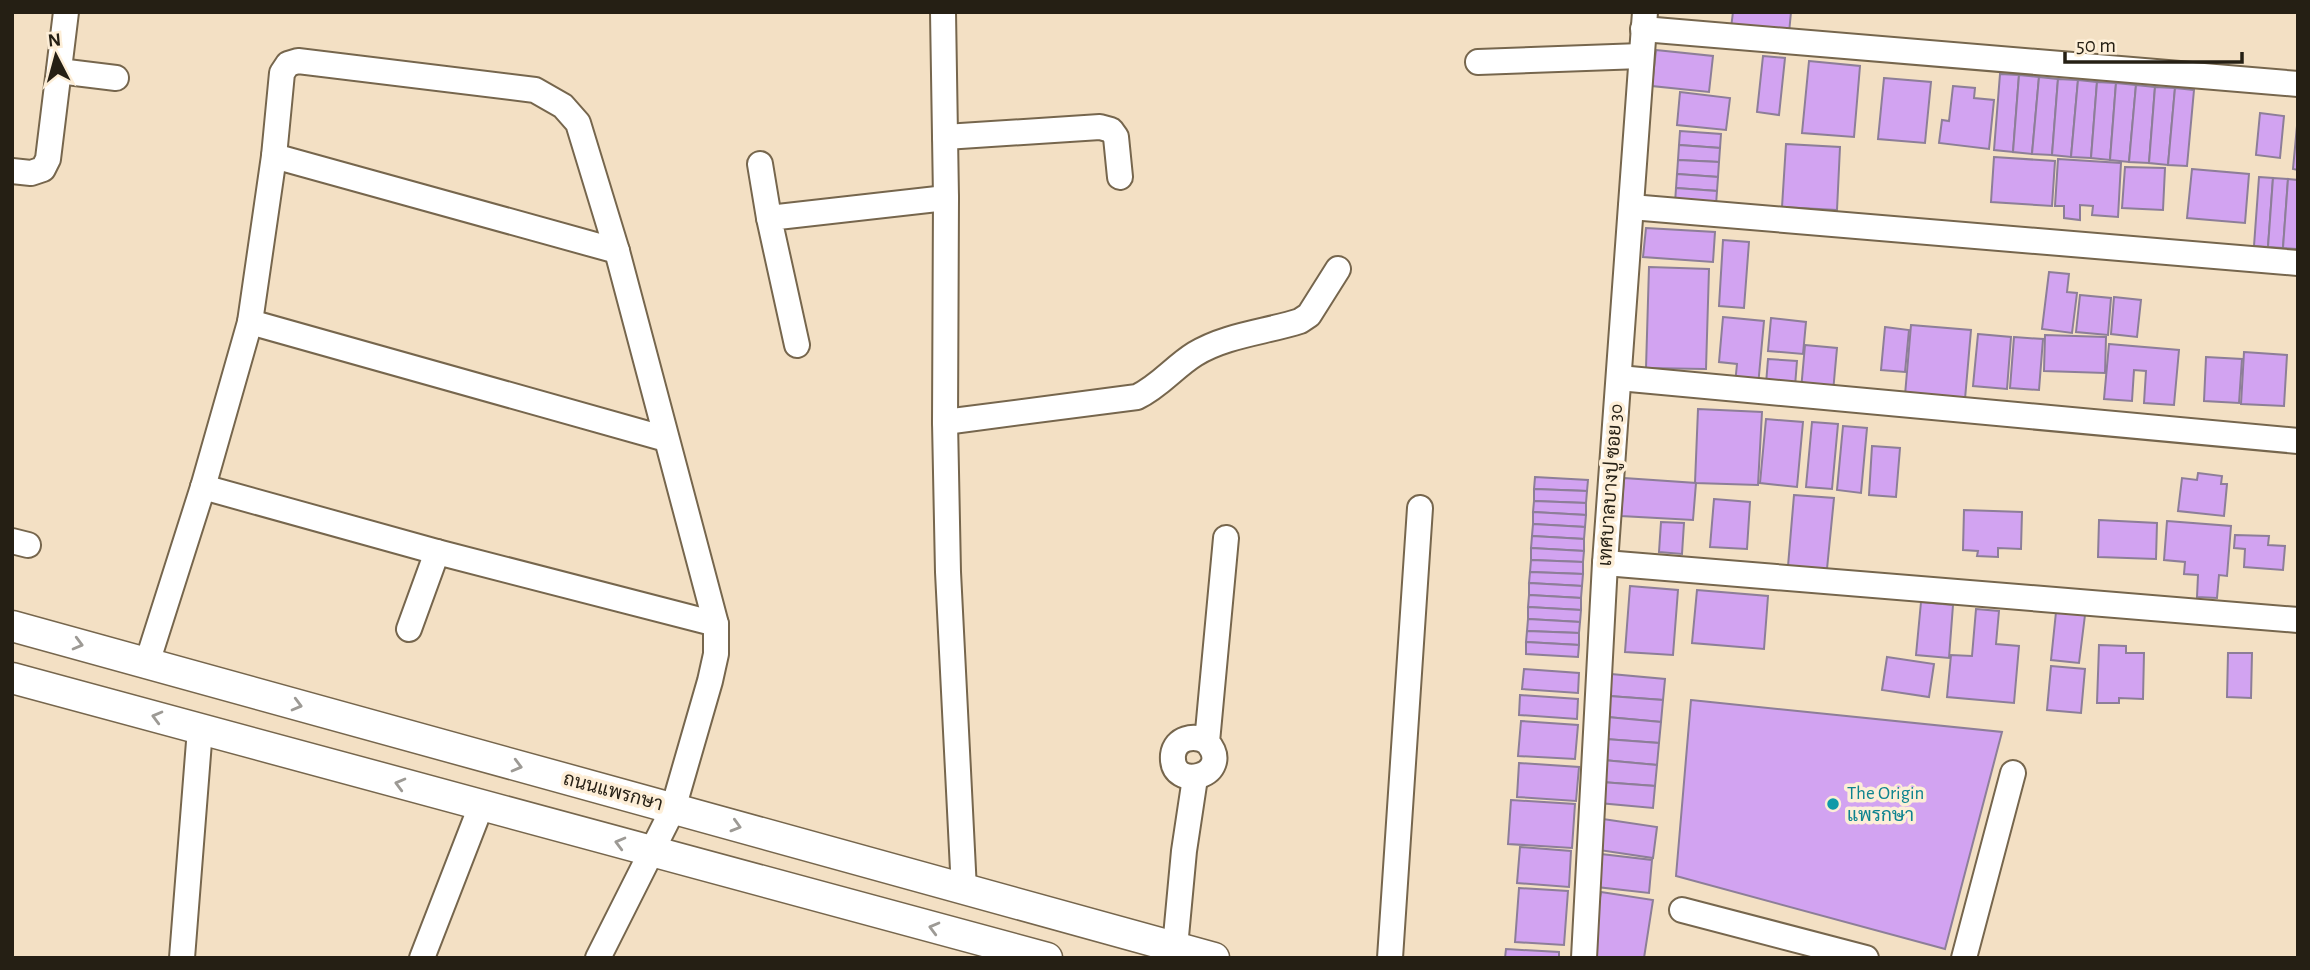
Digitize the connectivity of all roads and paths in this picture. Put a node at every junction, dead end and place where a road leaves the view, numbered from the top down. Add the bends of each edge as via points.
1 (66, 12) edge
2 (943, 12) edge
3 (1644, 21) edge
4 (1641, 56) junction
5 (1478, 62) dead end
6 (58, 71) junction
7 (116, 78) dead end
8 (2298, 84) edge
9 (946, 137) junction
10 (274, 156) junction
11 (760, 164) dead end
12 (12, 171) edge
13 (1120, 177) dead end
14 (946, 198) junction
15 (1631, 207) junction
16 (769, 218) junction
17 (617, 251) junction
18 (2298, 263) edge
19 (1338, 270) dead end
20 (250, 322) junction
21 (797, 345) dead end
22 (1619, 378) junction
23 (945, 422) junction
24 (666, 439) junction
25 (2298, 440) edge
26 (203, 487) junction
27 (1420, 508) dead end
28 (1226, 538) dead end
29 (437, 552) junction
30 (1605, 563) junction
31 (2298, 620) edge
32 (716, 624) junction
33 (12, 626) edge
34 (409, 629) dead end
35 (147, 663) junction
36 (12, 678) edge
37 (200, 729) junction
38 (1207, 742) junction
39 (2013, 772) dead end
40 (1195, 778) junction
41 (481, 806) junction
42 (673, 809) junction
43 (652, 851) junction
44 (964, 890) junction
45 (1682, 910) dead end
46 (1175, 947) junction
47 (973, 949) edge
48 (182, 958) edge
49 (422, 958) edge
50 (598, 958) edge
51 (1047, 958) edge
52 (1214, 958) edge
53 (1390, 958) edge
54 (1584, 958) edge
55 (1866, 958) edge
56 (1964, 958) edge

1 - 6 street
2 - 9 street
3 - 4 street, เทศบาลบางปู ซอย 30
3 - 8 street
4 - 5 street
4 - 15 street, เทศบาลบางปู ซอย 30
6 - 7 street
6 - 12 street via 48,159 43,169 32,173
9 - 13 street via 1100,127 1116,137
9 - 14 street
10 - 17 street
10 - 17 street via 282,73 288,64 298,61 536,90 563,106 578,123
10 - 20 street
11 - 16 street
14 - 16 street
14 - 23 street
15 - 18 street
15 - 22 street, เทศบาลบางปู ซอย 30
16 - 21 street
17 - 24 street
19 - 23 street via 1309,315 1300,321 1216,344 1137,397
20 - 24 street
20 - 26 street
22 - 25 street
22 - 30 street, เทศบาลบางปู ซอย 30
23 - 44 street
24 - 32 street
26 - 29 street
26 - 35 street
27 - 53 street
28 - 38 street
29 - 32 street
29 - 34 street
30 - 31 street
30 - 54 street, เทศบาลบางปู ซอย 30
32 - 42 street via 710,681
33 -> 35 main road, ถนนแพรกษา
35 -> 42 main road, ถนนแพรกษา
37 -> 36 main road
41 -> 37 main road
37 - 48 street
38 - 40 street via 1214,753 1212,767
38 - 40 street via 1187,738 1174,751 1177,770
39 - 56 street
40 - 46 street
43 -> 41 main road
41 - 49 street
42 - 43 street
42 -> 44 main road, ถนนแพรกษา
47 -> 43 main road
43 - 50 street
44 - 46 main road, ถนนแพรกษา
45 - 55 street
46 - 52 main road, ถนนแพรกษา
47 - 51 main road

